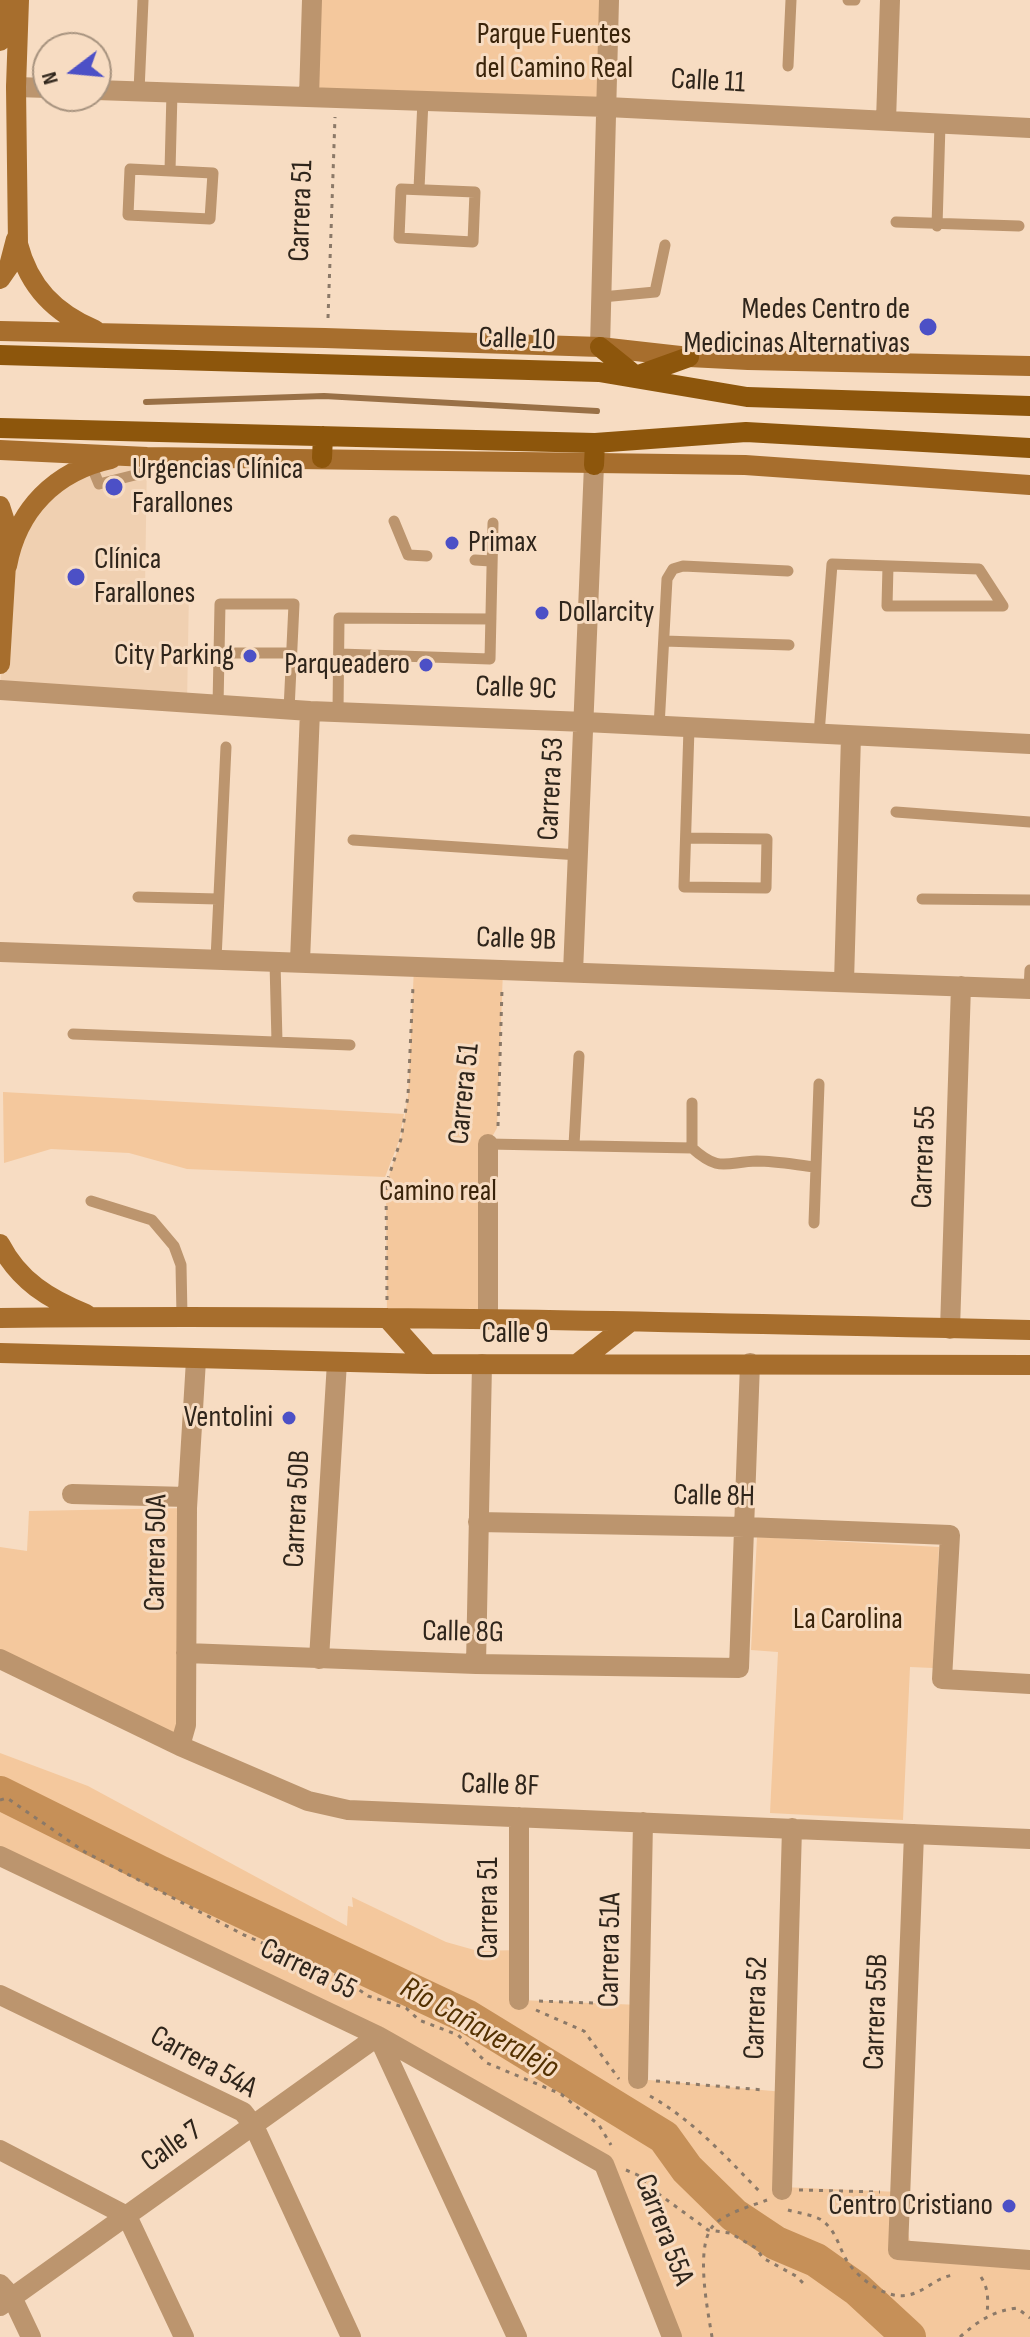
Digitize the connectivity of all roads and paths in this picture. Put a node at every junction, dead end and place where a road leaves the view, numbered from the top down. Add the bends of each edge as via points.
1 (1, 0) edge
2 (19, 0) edge
3 (143, 0) edge
4 (312, 0) edge
5 (609, 0) edge
6 (791, 0) edge
7 (848, 0) edge
8 (855, 0) edge
9 (890, 0) edge
10 (0, 41) edge
11 (788, 66) dead end
12 (16, 87) junction
13 (32, 88) edge
14 (112, 90) edge
15 (139, 91) junction
16 (172, 92) junction
17 (309, 97) junction
18 (336, 97) junction
19 (423, 100) junction
20 (607, 107) junction
21 (886, 121) junction
22 (940, 124) junction
23 (1030, 128) edge
24 (170, 171) junction
25 (419, 189) junction
26 (896, 222) dead end
27 (937, 226) junction
28 (1019, 226) dead end
29 (17, 231) junction
30 (665, 245) dead end
31 (0, 279) edge
32 (602, 297) junction
33 (328, 327) dead end
34 (0, 331) edge
35 (118, 335) junction
36 (600, 347) junction
37 (0, 355) edge
38 (1030, 356) edge
39 (689, 357) junction
40 (988, 365) junction
41 (1030, 366) edge
42 (636, 376) junction
43 (1030, 406) edge
44 (0, 428) edge
45 (323, 436) junction
46 (595, 443) junction
47 (1030, 448) edge
48 (0, 450) edge
49 (88, 458) junction
50 (322, 458) junction
51 (594, 465) junction
52 (984, 484) junction
53 (1030, 485) edge
54 (1030, 500) edge
55 (0, 506) edge
56 (394, 521) dead end
57 (493, 523) dead end
58 (427, 556) dead end
59 (475, 560) dead end
60 (491, 561) junction
61 (7, 566) junction
62 (888, 566) junction
63 (788, 571) dead end
64 (491, 619) junction
65 (664, 641) junction
66 (789, 645) dead end
67 (220, 653) junction
68 (291, 653) junction
69 (340, 654) junction
70 (0, 664) edge
71 (0, 690) edge
72 (218, 706) junction
73 (300, 710) junction
74 (338, 712) junction
75 (585, 722) junction
76 (659, 727) junction
77 (689, 728) junction
78 (819, 734) junction
79 (851, 736) junction
80 (1030, 744) edge
81 (226, 747) dead end
82 (896, 812) dead end
83 (1030, 822) edge
84 (686, 838) junction
85 (353, 840) dead end
86 (579, 855) junction
87 (138, 897) dead end
88 (218, 899) junction
89 (922, 899) dead end
90 (1030, 900) edge
91 (0, 952) edge
92 (216, 959) junction
93 (300, 961) junction
94 (275, 962) junction
95 (414, 967) junction
96 (503, 970) junction
97 (1030, 970) edge
98 (573, 972) junction
99 (844, 982) junction
100 (961, 986) junction
101 (1030, 989) edge
102 (73, 1034) dead end
103 (277, 1042) junction
104 (350, 1045) dead end
105 (579, 1056) dead end
106 (819, 1084) dead end
107 (692, 1103) dead end
108 (488, 1144) junction
109 (574, 1145) junction
110 (692, 1148) junction
111 (816, 1167) junction
112 (91, 1201) dead end
113 (814, 1223) dead end
114 (0, 1244) edge
115 (182, 1316) junction
116 (93, 1317) junction
117 (0, 1318) edge
118 (387, 1318) junction
119 (488, 1320) junction
120 (629, 1323) junction
121 (950, 1329) junction
122 (1030, 1330) edge
123 (0, 1353) edge
124 (196, 1360) junction
125 (337, 1362) junction
126 (578, 1363) junction
127 (750, 1363) junction
128 (428, 1364) junction
129 (482, 1364) junction
130 (1030, 1365) edge
131 (72, 1494) dead end
132 (187, 1497) junction
133 (478, 1522) junction
134 (745, 1527) junction
135 (186, 1653) junction
136 (0, 1659) edge
137 (319, 1659) junction
138 (476, 1664) junction
139 (1030, 1684) edge
140 (180, 1746) junction
141 (519, 1817) junction
142 (643, 1822) junction
143 (792, 1828) junction
144 (914, 1834) junction
145 (1030, 1839) edge
146 (0, 1856) edge
147 (0, 1995) edge
148 (519, 2000) joint
149 (640, 2005) junction
150 (378, 2036) junction
151 (638, 2079) joint
152 (784, 2092) junction
153 (254, 2126) junction
154 (0, 2150) edge
155 (899, 2192) junction
156 (775, 2194) junction
157 (127, 2216) junction
158 (1030, 2260) edge
159 (4, 2296) edge
160 (1030, 2318) edge
161 (31, 2337) edge
162 (184, 2337) edge
163 (351, 2337) edge
164 (517, 2337) edge
165 (672, 2337) edge
166 (712, 2337) edge
167 (960, 2337) edge

1 - 10 street
2 - 12 street
3 - 15 lane
4 - 17 street
5 - 20 street
6 - 11 lane
7 - 8 lane
9 - 21 street
12 - 13 street
12 - 29 street
14 - 15 street, Calle 11
15 - 16 street, Calle 11
16 - 17 street, Calle 11
16 - 24 lane
17 - 18 street, Calle 11
18 - 19 street, Calle 11
18 - 33 path, Carrera 51
19 - 20 street, Calle 11
19 - 25 lane
20 - 21 street, Calle 11
20 - 32 street
21 - 22 street, Calle 11
22 - 23 street, Calle 11
22 - 27 lane
24 - 24 lane via 130,169 128,215 210,219 213,173
25 - 25 lane via 401,189 399,238 473,242 475,192
26 - 27 lane
27 - 28 lane
29 - 31 street via 13,255
29 - 35 street via 26,269 48,301 76,322
30 - 32 lane via 655,292
32 - 36 street
34 - 35 street, Calle 10
35 - 36 street, Calle 10
36 - 39 street, Calle 10
36 - 42 main road
37 - 42 main road, Calle 10
38 - 40 street
39 - 40 street, Calle 10
39 - 42 main road
40 - 41 street, Calle 10
42 - 43 main road, Calle 10 via 747,397
44 - 45 main road
45 - 46 main road
45 - 50 main road
46 - 47 main road via 746,432
46 - 51 main road
48 - 49 street
49 - 50 street
49 - 61 street via 39,498 21,523
50 - 51 street
51 - 52 street via 745,465
51 - 75 street, Carrera 53
52 - 53 street
52 - 54 street
55 - 61 street via 8,531
56 - 58 lane via 408,555
57 - 60 lane
59 - 60 lane
60 - 64 lane
61 - 70 street
62 - 62 lane via 979,569 1003,606 887,606
62 - 78 lane via 832,564
63 - 65 lane via 673,569 667,579
64 - 69 lane via 339,618
64 - 69 lane via 490,659
65 - 66 lane
65 - 76 lane
67 - 68 lane
67 - 68 lane via 220,604 294,604
67 - 72 lane
68 - 73 lane
69 - 74 lane
71 - 72 street, Calle 9C
72 - 73 street, Calle 9C
73 - 74 street, Calle 9C
73 - 93 street
74 - 75 street, Calle 9C
75 - 76 street, Calle 9C
75 - 86 street, Carrera 53
76 - 77 street, Calle 9C
77 - 78 street, Calle 9C
77 - 84 lane
78 - 79 street, Calle 9C
79 - 80 street, Calle 9C
79 - 99 street
81 - 88 lane
82 - 83 lane
84 - 84 lane via 767,839 766,888 684,887
85 - 86 lane
86 - 98 street, Carrera 53
87 - 88 lane
88 - 92 lane
89 - 90 lane
91 - 92 street, Calle 9B
92 - 94 street, Calle 9B
93 - 94 street, Calle 9B
93 - 95 street, Calle 9B
94 - 103 lane
95 - 96 street, Calle 9B
95 - 118 path via 408,1096 386,1185
96 - 98 street, Calle 9B
96 - 108 path, Carrera 51 via 497,1128
97 - 101 lane
98 - 99 street, Calle 9B
99 - 100 street, Calle 9B
100 - 101 street, Calle 9B
100 - 121 street, Carrera 55
102 - 103 lane
103 - 104 lane
105 - 109 lane
106 - 111 lane
107 - 110 lane
108 - 109 lane
108 - 119 street, Carrera 51
109 - 110 lane
110 - 111 lane via 708,1162 728,1166 757,1161
111 - 113 lane
112 - 115 lane via 152,1220 174,1246 181,1265
114 - 116 street via 39,1291
115 - 116 street, Calle 9
115 - 118 street, Calle 9
116 - 117 street, Calle 9
118 - 119 street, Calle 9
118 - 128 street
119 - 120 street, Calle 9
120 - 121 street, Calle 9
120 - 126 street
121 - 122 street, Calle 9
123 - 124 street, Calle 9
124 - 125 street, Calle 9
124 - 132 street, Carrera 50A
125 - 128 street, Calle 9
125 - 137 street, Carrera 50B
126 - 127 street, Calle 9
126 - 129 street, Calle 9
127 - 130 street, Calle 9
127 - 134 street
128 - 129 street, Calle 9
129 - 133 street
131 - 132 street
132 - 135 street, Carrera 50A
133 - 134 street, Calle 8H
133 - 138 street
134 - 138 street, Calle 8G via 739,1668
134 - 139 street, Calle 8H via 950,1535 942,1679
135 - 137 street, Calle 8G
135 - 140 street, Carrera 50A via 186,1725
136 - 140 street, Calle 8F
137 - 138 street, Calle 8G
140 - 141 street, Calle 8F via 308,1801 348,1810
141 - 142 street, Calle 8F
141 - 148 street, Carrera 51
142 - 143 street, Calle 8F
142 - 149 street, Carrera 51A
143 - 144 street, Calle 8F
143 - 152 street, Carrera 52
144 - 145 street, Calle 8F
144 - 155 street, Carrera 55B
146 - 150 street, Carrera 55
147 - 153 street, Carrera 54A via 243,2112
148 - 149 path
149 - 151 street, Carrera 51A
150 - 153 street, Calle 7
150 - 164 street, Carrera 55
150 - 165 street, Carrera 55A via 604,2164
151 - 152 path
152 - 156 street, Carrera 52
153 - 157 street, Calle 7
153 - 163 street, Carrera 54A
154 - 157 street
155 - 156 path
155 - 158 street, Carrera 55B via 898,2250
156 - 166 path via 708,2230 704,2257
157 - 159 street, Calle 7
157 - 162 street
159 - 161 street
160 - 167 path via 1017,2308 1001,2310

